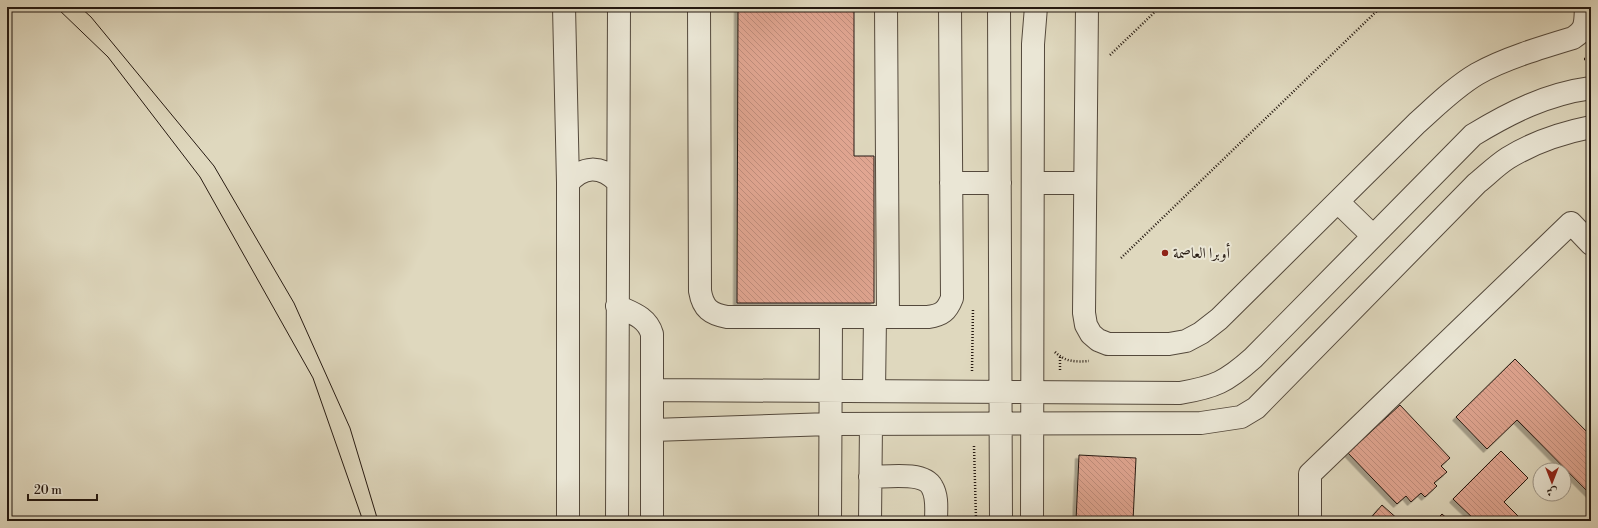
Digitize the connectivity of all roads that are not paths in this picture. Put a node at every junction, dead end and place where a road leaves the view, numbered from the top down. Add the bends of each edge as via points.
1 (564, 7) edge
2 (619, 7) edge
3 (699, 7) edge
4 (886, 7) edge
5 (950, 7) edge
6 (999, 7) edge
7 (1036, 7) edge
8 (1087, 7) edge
9 (1586, 7) edge
10 (1591, 88) edge
11 (1591, 127) edge
12 (617, 181) junction
13 (568, 183) junction
14 (951, 183) junction
15 (1000, 183) junction
16 (1033, 183) junction
17 (1085, 183) junction
18 (1338, 202) junction
19 (1373, 236) junction
20 (1591, 244) edge
21 (617, 306) junction
22 (831, 317) junction
23 (881, 317) junction
24 (653, 390) junction
25 (830, 391) junction
26 (874, 391) junction
27 (1000, 392) junction
28 (1033, 392) junction
29 (830, 424) junction
30 (871, 424) junction
31 (1000, 424) junction
32 (1033, 424) junction
33 (653, 430) junction
34 (870, 477) junction
35 (568, 521) edge
36 (617, 521) edge
37 (652, 521) edge
38 (830, 521) edge
39 (870, 521) edge
40 (936, 521) edge
41 (1001, 521) edge
42 (1032, 521) edge
43 (1310, 521) edge

1 - 13 street
2 - 12 street
3 - 22 street via 700,291 704,305 717,315 727,317
4 - 23 street
5 - 14 street
6 - 15 street
7 - 16 street via 1033,44
8 - 17 street
9 - 18 street via 1585,26 1581,33 1476,74 1417,122
10 - 19 street via 1555,95 1526,106 1473,136
11 - 32 street via 1565,132 1538,142 1507,159 1477,183 1256,408 1241,417 1201,423
12 - 13 street via 602,170 592,169 574,176
12 - 21 street
13 - 35 street
14 - 15 street
14 - 23 street via 952,298 949,306 938,316
15 - 27 street
16 - 17 street
16 - 28 street
17 - 18 street via 1084,313 1091,334 1108,344 1169,344 1186,342 1201,334
18 - 19 street
19 - 28 street via 1253,358 1235,375 1220,383 1180,393
20 - 43 street via 1571,223 1310,474
21 - 24 street via 641,318 651,329
21 - 36 street
22 - 23 street
22 - 25 street
23 - 26 street
24 - 25 street
24 - 33 street
25 - 26 street
25 - 29 street
26 - 27 street
27 - 28 street
27 - 31 street
28 - 32 street
29 - 30 street
29 - 33 street
29 - 38 street
30 - 31 street
30 - 34 street
31 - 32 street
31 - 41 street
32 - 42 street
33 - 37 street
34 - 39 street
34 - 40 street via 918,477 926,480 935,494

